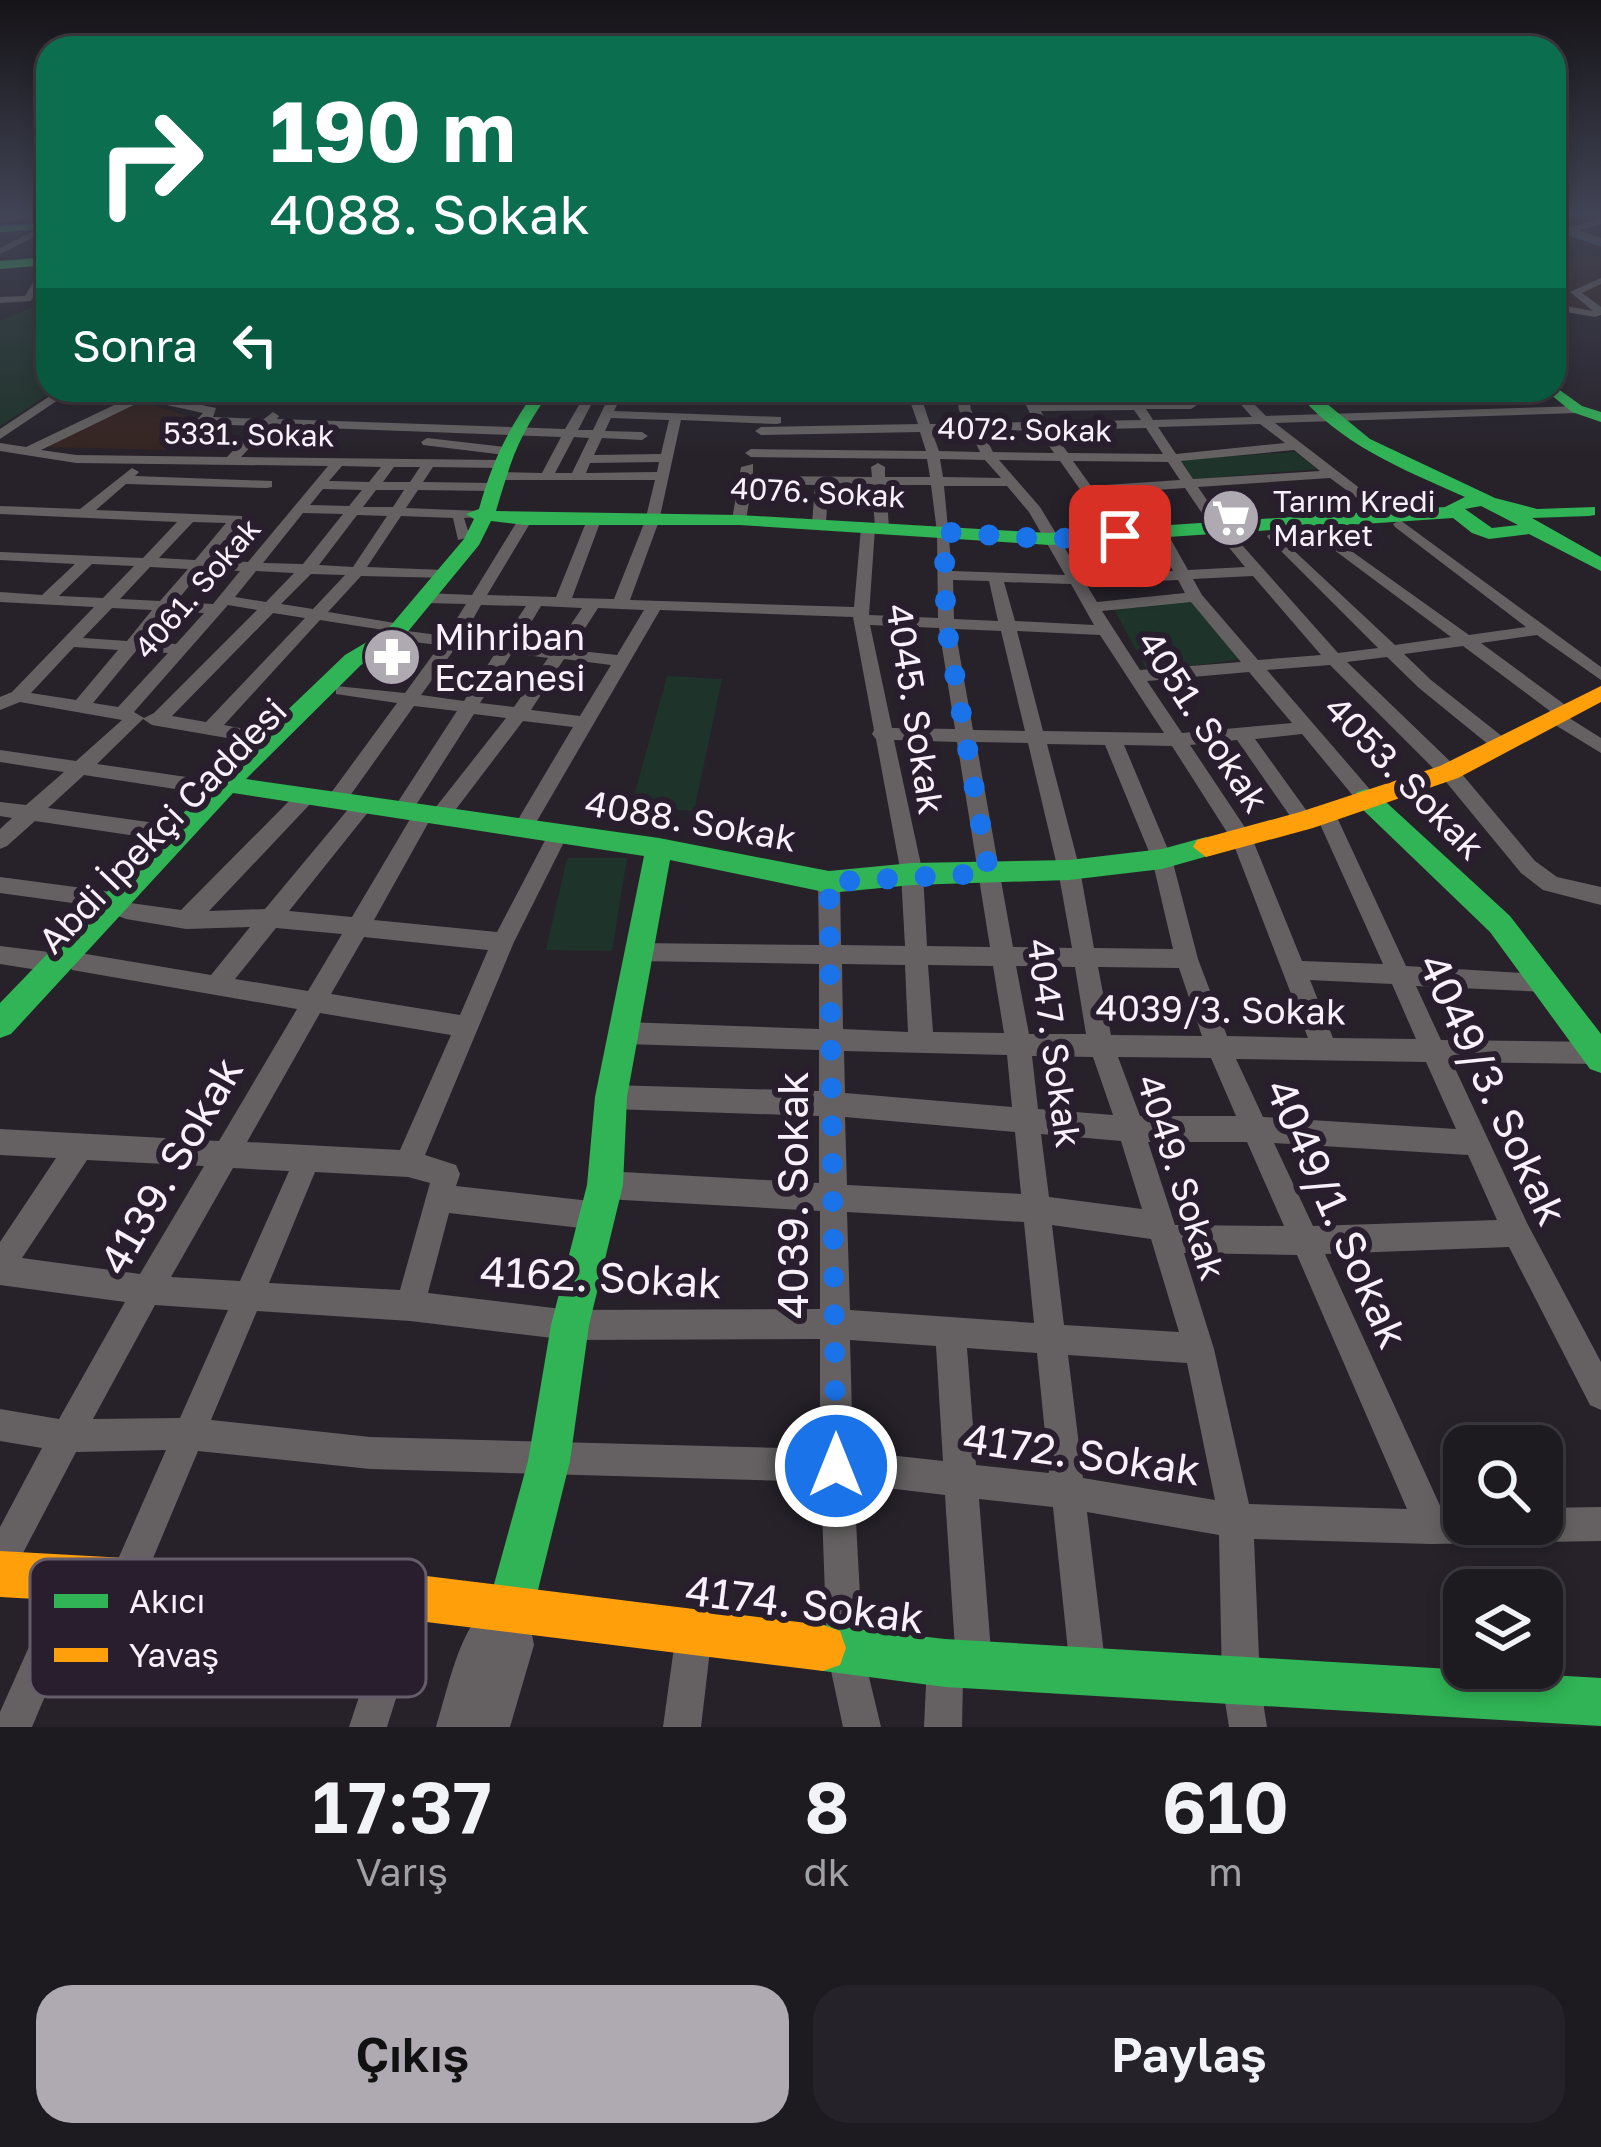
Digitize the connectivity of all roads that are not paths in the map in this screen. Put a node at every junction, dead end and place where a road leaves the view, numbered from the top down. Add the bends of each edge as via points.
1 (31, 293) edge
2 (1576, 293) edge
3 (36, 298) edge
4 (28, 299) junction
5 (0, 300) edge
6 (1566, 309) edge
7 (1601, 314) edge
8 (0, 315) edge
9 (50, 402) edge
10 (132, 402) edge
11 (182, 402) edge
12 (288, 402) edge
13 (329, 402) edge
14 (371, 402) edge
15 (414, 402) edge
16 (456, 402) edge
17 (497, 402) edge
18 (537, 402) edge
19 (586, 402) edge
20 (612, 402) edge
21 (705, 402) edge
22 (760, 402) edge
23 (869, 402) edge
24 (917, 402) edge
25 (966, 402) edge
26 (1031, 402) edge
27 (1136, 402) edge
28 (1189, 402) edge
29 (1245, 402) edge
30 (1310, 402) edge
31 (1191, 405) junction
32 (669, 406) edge
33 (1139, 406) junction
34 (1034, 408) junction
35 (1589, 413) edge
36 (647, 416) junction
37 (1320, 416) junction
38 (892, 418) junction
39 (1260, 418) junction
40 (204, 420) junction
41 (269, 421) junction
42 (312, 422) junction
43 (1205, 422) junction
44 (354, 423) junction
45 (1152, 424) junction
46 (397, 425) junction
47 (762, 426) junction
48 (1042, 426) junction
49 (437, 428) junction
50 (975, 428) junction
51 (479, 429) junction
52 (924, 430) junction
53 (873, 431) junction
54 (569, 433) junction
55 (597, 434) junction
56 (0, 435) edge
57 (642, 436) junction
58 (183, 440) dead end
59 (427, 442) junction
60 (1297, 446) junction
61 (0, 447) edge
62 (26, 452) junction
63 (751, 453) junction
64 (933, 454) junction
65 (878, 455) junction
66 (1065, 455) junction
67 (989, 456) junction
68 (667, 458) junction
69 (1176, 458) junction
70 (146, 459) junction
71 (585, 459) junction
72 (637, 459) junction
73 (184, 460) junction
74 (229, 462) junction
75 (282, 462) junction
76 (338, 462) junction
77 (391, 462) junction
78 (420, 463) junction
79 (1407, 465) junction
80 (1332, 473) junction
81 (664, 476) junction
82 (546, 477) junction
83 (577, 477) junction
84 (122, 480) junction
85 (745, 480) junction
86 (822, 480) junction
87 (879, 480) junction
88 (937, 481) junction
89 (1008, 482) junction
90 (164, 483) junction
91 (267, 484) junction
92 (1190, 484) junction
93 (319, 485) junction
94 (373, 486) junction
95 (413, 486) junction
96 (1090, 490) junction
97 (488, 502) junction
98 (300, 509) junction
99 (354, 511) junction
100 (396, 512) junction
101 (3, 513) edge
102 (83, 514) junction
103 (134, 516) junction
104 (1462, 516) junction
105 (1511, 517) junction
106 (189, 518) junction
107 (237, 519) junction
108 (594, 520) junction
109 (652, 520) junction
110 (740, 520) junction
111 (1393, 520) junction
112 (1582, 521) edge
113 (819, 524) junction
114 (875, 528) junction
115 (944, 532) junction
116 (1319, 532) junction
117 (1224, 534) junction
118 (1121, 536) junction
119 (1274, 536) junction
120 (1049, 539) junction
121 (1165, 542) junction
122 (0, 556) edge
123 (88, 560) junction
124 (147, 562) junction
125 (199, 564) junction
126 (255, 564) junction
127 (310, 566) junction
128 (1601, 569) edge
129 (358, 570) junction
130 (447, 570) junction
131 (1256, 571) junction
132 (943, 574) junction
133 (995, 575) junction
134 (1185, 576) junction
135 (1078, 580) junction
136 (0, 597) edge
137 (1195, 597) junction
138 (426, 598) junction
139 (46, 599) junction
140 (478, 601) junction
141 (105, 602) junction
142 (536, 602) junction
143 (562, 603) junction
144 (274, 604) junction
145 (593, 604) junction
146 (162, 605) junction
147 (220, 605) junction
148 (620, 605) junction
149 (654, 607) junction
150 (1094, 607) junction
151 (322, 613) junction
152 (862, 616) junction
153 (946, 624) junction
154 (1010, 628) junction
155 (1105, 630) junction
156 (1539, 630) junction
157 (389, 637) junction
158 (1465, 641) junction
159 (68, 642) junction
160 (450, 643) junction
161 (129, 646) junction
162 (503, 648) junction
163 (181, 649) junction
164 (1390, 651) junction
165 (560, 655) junction
166 (1334, 659) junction
167 (624, 662) junction
168 (1257, 667) junction
169 (1601, 674) edge
170 (1139, 676) junction
171 (342, 689) junction
172 (1601, 693) edge
173 (406, 699) junction
174 (5, 700) edge
175 (81, 706) junction
176 (469, 706) junction
177 (520, 712) junction
178 (1557, 714) junction
179 (128, 716) junction
180 (159, 719) junction
181 (585, 723) junction
182 (1304, 728) junction
183 (210, 729) junction
184 (880, 734) junction
185 (968, 734) junction
186 (1244, 735) junction
187 (1036, 736) junction
188 (1112, 739) junction
189 (274, 740) junction
190 (1176, 740) junction
191 (1502, 745) junction
192 (1601, 747) edge
193 (0, 756) edge
194 (82, 768) junction
195 (1449, 772) junction
196 (232, 788) junction
197 (305, 797) junction
198 (1366, 798) junction
199 (348, 804) junction
200 (0, 809) edge
201 (29, 813) junction
202 (422, 814) junction
203 (1314, 817) junction
204 (523, 828) junction
205 (177, 834) junction
206 (557, 834) junction
207 (1242, 838) junction
208 (0, 841) edge
209 (659, 848) junction
210 (1162, 859) junction
211 (1069, 870) junction
212 (989, 873) junction
213 (912, 874) junction
214 (829, 882) junction
215 (0, 885) edge
216 (1601, 896) edge
217 (119, 906) junction
218 (270, 918) junction
219 (186, 920) junction
220 (358, 927) junction
221 (502, 942) junction
222 (636, 952) junction
223 (0, 955) edge
224 (1084, 955) junction
225 (833, 956) junction
226 (913, 956) junction
227 (1006, 956) junction
228 (1187, 959) junction
229 (69, 963) junction
230 (1295, 970) junction
231 (1398, 975) junction
232 (1545, 982) junction
233 (218, 983) junction
234 (314, 999) junction
235 (0, 1024) edge
236 (466, 1027) junction
237 (624, 1033) junction
238 (833, 1039) junction
239 (1100, 1042) junction
240 (922, 1043) junction
241 (1018, 1043) junction
242 (1218, 1046) junction
243 (1324, 1046) junction
244 (1433, 1047) junction
245 (0, 1048) edge
246 (1599, 1054) edge
247 (611, 1097) junction
248 (834, 1104) junction
249 (1027, 1118) junction
250 (1131, 1129) junction
251 (1257, 1129) junction
252 (0, 1142) edge
253 (1476, 1143) junction
254 (80, 1147) junction
255 (222, 1155) junction
256 (308, 1160) junction
257 (408, 1164) junction
258 (605, 1185) junction
259 (443, 1186) junction
260 (834, 1197) junction
261 (1037, 1209) junction
262 (599, 1216) junction
263 (1163, 1232) junction
264 (1517, 1233) junction
265 (1305, 1241) junction
266 (0, 1269) edge
267 (147, 1290) junction
268 (245, 1298) junction
269 (410, 1306) junction
270 (834, 1324) junction
271 (570, 1325) junction
272 (950, 1330) junction
273 (1049, 1336) junction
274 (1199, 1349) junction
275 (1601, 1394) edge
276 (0, 1425) edge
277 (187, 1434) junction
278 (64, 1436) junction
279 (549, 1461) junction
280 (836, 1466) junction
281 (962, 1480) junction
282 (1069, 1492) junction
283 (1236, 1521) junction
284 (1601, 1524) edge
285 (1432, 1527) junction
286 (135, 1559) edge
287 (0, 1562) edge
288 (0, 1574) edge
289 (30, 1576) edge
290 (426, 1598) edge
291 (511, 1606) junction
292 (694, 1633) junction
293 (845, 1652) junction
294 (960, 1664) junction
295 (1088, 1670) junction
296 (1241, 1682) junction
297 (30, 1687) edge
298 (378, 1697) edge
299 (1601, 1702) edge
300 (13, 1727) edge
301 (368, 1727) edge
302 (455, 1727) edge
303 (491, 1727) edge
304 (682, 1727) edge
305 (862, 1727) edge
306 (943, 1727) edge
307 (1247, 1727) edge

1 - 4 street
2 - 7 street
3 - 4 street
4 - 5 street
4 - 8 street
6 - 7 street
9 - 56 street
10 - 62 street
11 - 40 street via 212,411
12 - 41 street
13 - 42 street
14 - 44 street
15 - 46 street
16 - 49 street
17 - 51 street
18 - 97 main road, Abdi İpekçi Caddesi
19 - 54 street
20 - 32 street
20 - 36 street
20 - 55 street
21 - 32 street
22 - 47 street
23 - 38 street
24 - 52 street, 4047. Sokak
25 - 50 street, 4051. Sokak
26 - 34 street
27 - 33 street
28 - 31 street
29 - 39 street
30 - 37 main road
31 - 33 street
31 - 43 street
32 - 36 street
32 - 47 street
32 - 68 street
33 - 34 street
33 - 45 street
34 - 48 street
35 - 37 street
36 - 57 street
37 - 39 street
37 - 79 main road
38 - 47 street
38 - 52 street
39 - 43 street
39 - 60 street
40 - 41 street
40 - 58 street
41 - 42 street
41 - 74 street
42 - 44 street
42 - 75 street
43 - 45 street
44 - 46 street
45 - 48 street
45 - 69 street
46 - 49 street
47 - 53 street
47 - 63 street
48 - 50 street
48 - 66 street
49 - 51 street
49 - 59 street
50 - 52 street
50 - 67 street, 4051. Sokak
51 - 97 street
52 - 53 street
52 - 64 street, 4047. Sokak
53 - 65 street, 4045. Sokak
54 - 55 street
54 - 82 street
54 - 97 street
55 - 57 street
55 - 71 street
57 - 72 street
59 - 78 street
59 - 97 street
60 - 69 street, 4072. Sokak
60 - 80 street
61 - 62 street, 5331. Sokak
62 - 70 street, 5331. Sokak
63 - 65 street, 4072. Sokak
63 - 85 street
64 - 65 street, 4072. Sokak
64 - 67 street, 4072. Sokak
64 - 88 street, 4047. Sokak
65 - 87 street, 4045. Sokak
66 - 67 street, 4072. Sokak
66 - 69 street, 4072. Sokak
66 - 96 street
67 - 89 street, 4051. Sokak
68 - 72 street
68 - 81 street
69 - 92 street
70 - 73 street, 5331. Sokak
70 - 84 street
71 - 72 street
71 - 83 street
73 - 74 street, 5331. Sokak
73 - 90 street
74 - 75 street, 5331. Sokak
75 - 76 street, 5331. Sokak
75 - 91 street
76 - 77 street, 5331. Sokak
76 - 93 street
77 - 78 street, 5331. Sokak
77 - 94 street
78 - 95 street
78 - 97 street, 5331. Sokak
79 - 104 main road
79 - 105 main road
80 - 92 street
80 - 111 street
81 - 83 street
81 - 109 street
82 - 83 street
82 - 97 street
84 - 90 street
84 - 102 street
85 - 86 street
85 - 110 street
86 - 87 street
86 - 113 street
87 - 88 street
87 - 114 street, 4045. Sokak
88 - 89 street
88 - 115 street, 4047. Sokak
89 - 120 street, 4051. Sokak
90 - 91 street
90 - 103 street
91 - 107 street
92 - 96 street
92 - 117 street
93 - 94 street
93 - 98 street
94 - 95 street
94 - 99 street
95 - 97 street
95 - 100 street
96 - 118 street
97 - 100 street, 4061. Sokak via 438,514
97 - 108 main road, 4076. Sokak
97 - 130 main road, Abdi İpekçi Caddesi
97 - 140 street
98 - 99 street, 4061. Sokak
98 - 126 street, 4061. Sokak
99 - 100 street, 4061. Sokak
99 - 127 street
100 - 129 street
101 - 102 street
102 - 103 street
103 - 106 street
104 - 105 main road
104 - 105 main road via 1466,500
104 - 111 main road, 4076. Sokak
105 - 112 main road
105 - 112 main road
105 - 128 main road
106 - 107 street
106 - 124 street
107 - 125 street
108 - 109 main road, 4076. Sokak
108 - 143 street
109 - 110 main road, 4076. Sokak
109 - 148 street
110 - 113 main road, 4076. Sokak
111 - 116 main road, 4076. Sokak
111 - 117 main road, 4076. Sokak
111 - 156 street
112 - 128 main road
113 - 114 main road, 4076. Sokak
114 - 115 main road, 4076. Sokak
114 - 152 street, 4045. Sokak
115 - 120 main road, 4076. Sokak
115 - 132 street, 4047. Sokak
116 - 119 main road, 4076. Sokak
116 - 158 street
117 - 118 main road, 4076. Sokak
117 - 119 main road, 4076. Sokak
117 - 121 main road, 4076. Sokak
117 - 131 street
118 - 120 main road, 4076. Sokak
118 - 121 main road, 4076. Sokak
119 - 164 street
120 - 135 street, 4051. Sokak
121 - 134 street, 4053. Sokak
122 - 123 street
123 - 124 street
123 - 139 street
124 - 125 street
124 - 141 street
125 - 126 street
125 - 146 street
126 - 127 street
126 - 147 street, 4061. Sokak
127 - 129 street
127 - 144 street
129 - 130 street
129 - 151 street
130 - 138 main road, Abdi İpekçi Caddesi
131 - 134 street
131 - 166 street
132 - 133 street
132 - 153 street, 4047. Sokak
133 - 135 street
133 - 154 street, 4049. Sokak
134 - 135 street
134 - 137 street, 4053. Sokak
135 - 150 street, 4051. Sokak
136 - 139 street
137 - 150 street
137 - 168 street, 4053. Sokak
138 - 140 street
138 - 157 main road, Abdi İpekçi Caddesi
139 - 141 street
140 - 142 street
140 - 160 street
141 - 146 street
141 - 159 street
142 - 143 street
142 - 162 street
143 - 145 street
144 - 147 street
144 - 151 street
144 - 180 street
145 - 148 street
145 - 165 street
146 - 147 street
146 - 161 street
147 - 163 street, 4061. Sokak
148 - 149 street
149 - 152 street
149 - 167 street
150 - 155 street, 4051. Sokak
151 - 157 street
151 - 183 street
152 - 153 street
152 - 184 street, 4045. Sokak
153 - 154 street
153 - 185 street, 4047. Sokak
154 - 155 street
154 - 187 street, 4049. Sokak
155 - 170 street, 4051. Sokak
156 - 158 street
156 - 169 street
157 - 160 street
157 - 171 main road, Abdi İpekçi Caddesi
157 - 189 main road, Abdi İpekçi Caddesi via 353,660
158 - 164 street
158 - 178 street
159 - 161 street
159 - 174 street
160 - 162 street
160 - 173 street
161 - 163 street
161 - 175 street
162 - 165 street
162 - 176 street
163 - 179 street, 4061. Sokak
164 - 166 street
164 - 191 street
165 - 167 street
165 - 177 street
166 - 168 street
166 - 195 street
167 - 181 street
168 - 170 street
168 - 182 street, 4053. Sokak
170 - 190 street, 4051. Sokak
171 - 173 street
171 - 196 main road, Abdi İpekçi Caddesi
172 - 178 main road, 4088. Sokak
173 - 176 street
173 - 199 street
174 - 175 street
175 - 179 street
176 - 177 street
176 - 202 street
177 - 181 street
177 - 202 street
178 - 191 main road, 4088. Sokak
178 - 192 street
179 - 180 street
179 - 194 street, 4061. Sokak
180 - 183 street
181 - 204 street
182 - 186 street
182 - 198 street, 4053. Sokak
183 - 189 street
184 - 185 street
184 - 213 street, 4045. Sokak
185 - 187 street
185 - 212 street, 4047. Sokak
186 - 190 street
186 - 203 street, 4049/3. Sokak
187 - 188 street
187 - 211 street, 4049. Sokak
188 - 190 street
188 - 210 street, 4049/1. Sokak
189 - 196 main road, Abdi İpekçi Caddesi
190 - 207 street, 4051. Sokak
191 - 195 main road, 4088. Sokak
193 - 194 street
194 - 196 street
194 - 201 street, 4061. Sokak
195 - 198 main road, 4088. Sokak
195 - 216 street via 1528,867 1551,884
196 - 197 main road, 4088. Sokak
196 - 205 main road, Abdi İpekçi Caddesi
196 - 217 main road, Abdi İpekçi Caddesi
197 - 199 main road, 4088. Sokak
197 - 219 street
198 - 203 main road, 4088. Sokak
198 - 232 main road, 4053. Sokak via 1500,924
199 - 202 main road, 4088. Sokak
199 - 218 street
200 - 201 street
201 - 205 street
201 - 208 street, 4061. Sokak
202 - 204 main road, 4088. Sokak
202 - 220 street, 4139. Sokak
203 - 207 main road, 4088. Sokak
203 - 231 street, 4049/3. Sokak
204 - 206 main road, 4088. Sokak
205 - 217 main road, Abdi İpekçi Caddesi
206 - 209 main road, 4088. Sokak
206 - 221 street
207 - 210 main road, 4088. Sokak
207 - 230 street, 4051. Sokak
209 - 214 main road, 4088. Sokak
209 - 222 main road
210 - 211 main road, 4088. Sokak
210 - 228 street, 4049/1. Sokak
211 - 212 main road, 4088. Sokak
211 - 224 street, 4049. Sokak
212 - 213 main road, 4088. Sokak
212 - 227 street, 4047. Sokak
213 - 214 main road, 4088. Sokak
213 - 226 street, 4045. Sokak
214 - 225 street, 4039. Sokak
215 - 217 street
217 - 219 street
217 - 229 main road, Abdi İpekçi Caddesi
218 - 219 street
218 - 220 street
218 - 233 street
220 - 221 street
220 - 234 street, 4139. Sokak
221 - 236 street
222 - 225 street
222 - 237 main road
223 - 229 street
224 - 227 street
224 - 228 street
224 - 239 street, 4049. Sokak
225 - 226 street
225 - 238 street, 4039. Sokak
226 - 227 street
226 - 240 street, 4045. Sokak
227 - 241 street, 4047. Sokak
228 - 242 street, 4049/1. Sokak
229 - 233 street
229 - 235 main road, Abdi İpekçi Caddesi
229 - 245 main road, Abdi İpekçi Caddesi
230 - 231 street
230 - 243 street, 4051. Sokak
231 - 232 street
231 - 244 street, 4049/3. Sokak
232 - 246 main road, 4053. Sokak
233 - 234 street
234 - 236 street
234 - 255 street, 4139. Sokak
236 - 257 street
237 - 238 street, 4039/3. Sokak
237 - 247 main road
238 - 240 street, 4039/3. Sokak
238 - 248 street, 4039. Sokak
239 - 241 street, 4039/3. Sokak
239 - 242 street, 4039/3. Sokak
239 - 250 street, 4049. Sokak
240 - 241 street, 4039/3. Sokak
241 - 249 street, 4047. Sokak
242 - 243 street, 4039/3. Sokak
242 - 251 street, 4049/1. Sokak
243 - 244 street, 4039/3. Sokak
244 - 246 street, 4039/3. Sokak
244 - 253 street, 4049/3. Sokak
247 - 248 street
247 - 258 main road
248 - 249 street
248 - 260 street, 4039. Sokak
249 - 250 street
249 - 261 street, 4047. Sokak
250 - 251 street
250 - 263 street, 4049. Sokak
251 - 253 street
251 - 265 street, 4049/1. Sokak
252 - 254 street
253 - 264 street, 4049/3. Sokak
254 - 255 street
254 - 266 street
255 - 256 street
255 - 267 street, 4139. Sokak
256 - 257 street
256 - 268 street
257 - 259 street
258 - 260 street
258 - 262 main road
259 - 262 street
259 - 269 street
260 - 261 street
260 - 270 street, 4039. Sokak
261 - 263 street
261 - 273 street, 4047. Sokak
262 - 271 main road
263 - 265 street
263 - 274 street, 4049. Sokak
264 - 265 street
264 - 275 street, 4049/3. Sokak
265 - 285 street, 4049/1. Sokak
266 - 267 street, 4162. Sokak
267 - 268 street, 4162. Sokak
267 - 278 street, 4139. Sokak
268 - 269 street, 4162. Sokak
268 - 277 street
269 - 271 street, 4162. Sokak
270 - 271 street, 4162. Sokak
270 - 272 street, 4162. Sokak
270 - 280 street, 4039. Sokak
271 - 279 main road
272 - 273 street, 4162. Sokak
272 - 281 street
273 - 274 street, 4162. Sokak
273 - 282 street, 4047. Sokak
274 - 283 street, 4049. Sokak
276 - 278 street, 4172. Sokak
277 - 278 street, 4172. Sokak
277 - 279 street, 4172. Sokak
277 - 286 street
278 - 287 street, 4139. Sokak
279 - 280 street, 4172. Sokak
279 - 291 main road
280 - 281 street, 4172. Sokak
280 - 293 street, 4039. Sokak
281 - 282 street, 4172. Sokak
281 - 294 street
282 - 283 street, 4172. Sokak
282 - 295 street, 4047. Sokak
283 - 285 street, 4172. Sokak
283 - 296 street, 4049. Sokak
284 - 285 street, 4172. Sokak
288 - 289 main road, 4174. Sokak
290 - 291 main road, 4174. Sokak
291 - 292 main road, 4174. Sokak
291 - 302 street via 484,1637
291 - 303 street via 516,1646
292 - 293 main road, 4174. Sokak
292 - 304 street
293 - 294 main road, 4174. Sokak
293 - 305 street, 4039. Sokak
294 - 295 main road, 4174. Sokak
294 - 306 street
295 - 296 main road, 4174. Sokak
296 - 299 main road, 4174. Sokak
296 - 307 street, 4049. Sokak
297 - 300 street
298 - 301 street

